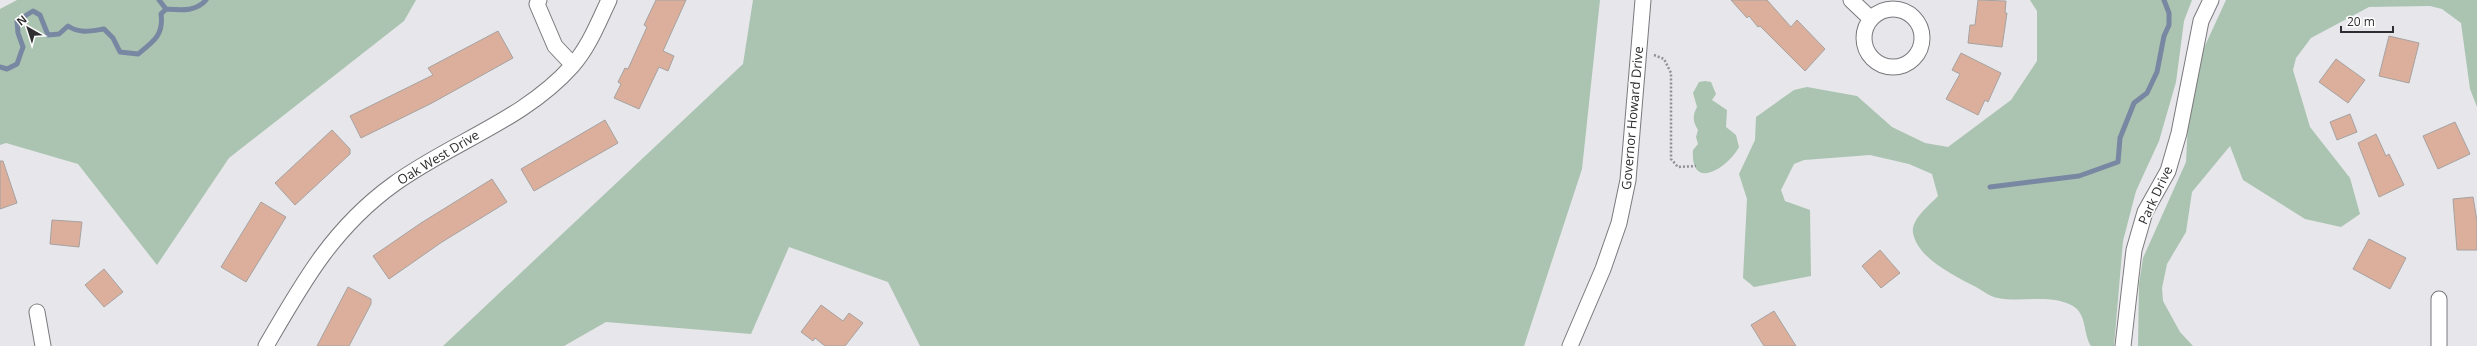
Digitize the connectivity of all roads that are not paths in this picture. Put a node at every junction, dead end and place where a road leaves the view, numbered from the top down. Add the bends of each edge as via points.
1 (539, 0) edge
2 (609, 0) edge
3 (1643, 0) edge
4 (1850, 0) edge
5 (2211, 0) edge
6 (1871, 19) dead end
7 (573, 65) junction
8 (2439, 299) dead end
9 (37, 312) dead end
10 (43, 346) edge
11 (266, 346) edge
12 (1570, 346) edge
13 (2123, 346) edge
14 (2439, 346) edge

1 - 7 street via 537,4 555,46
2 - 7 street, Oak West Drive via 588,44
3 - 12 street, Governor Howard Drive via 1628,180 1620,216 1603,269
4 - 6 street
5 - 13 street, Park Drive via 2201,21 2179,134 2168,171 2145,212 2134,250
7 - 11 street, Oak West Drive via 532,103 429,160 394,184 359,214 331,243 307,275
8 - 14 street
9 - 10 street

